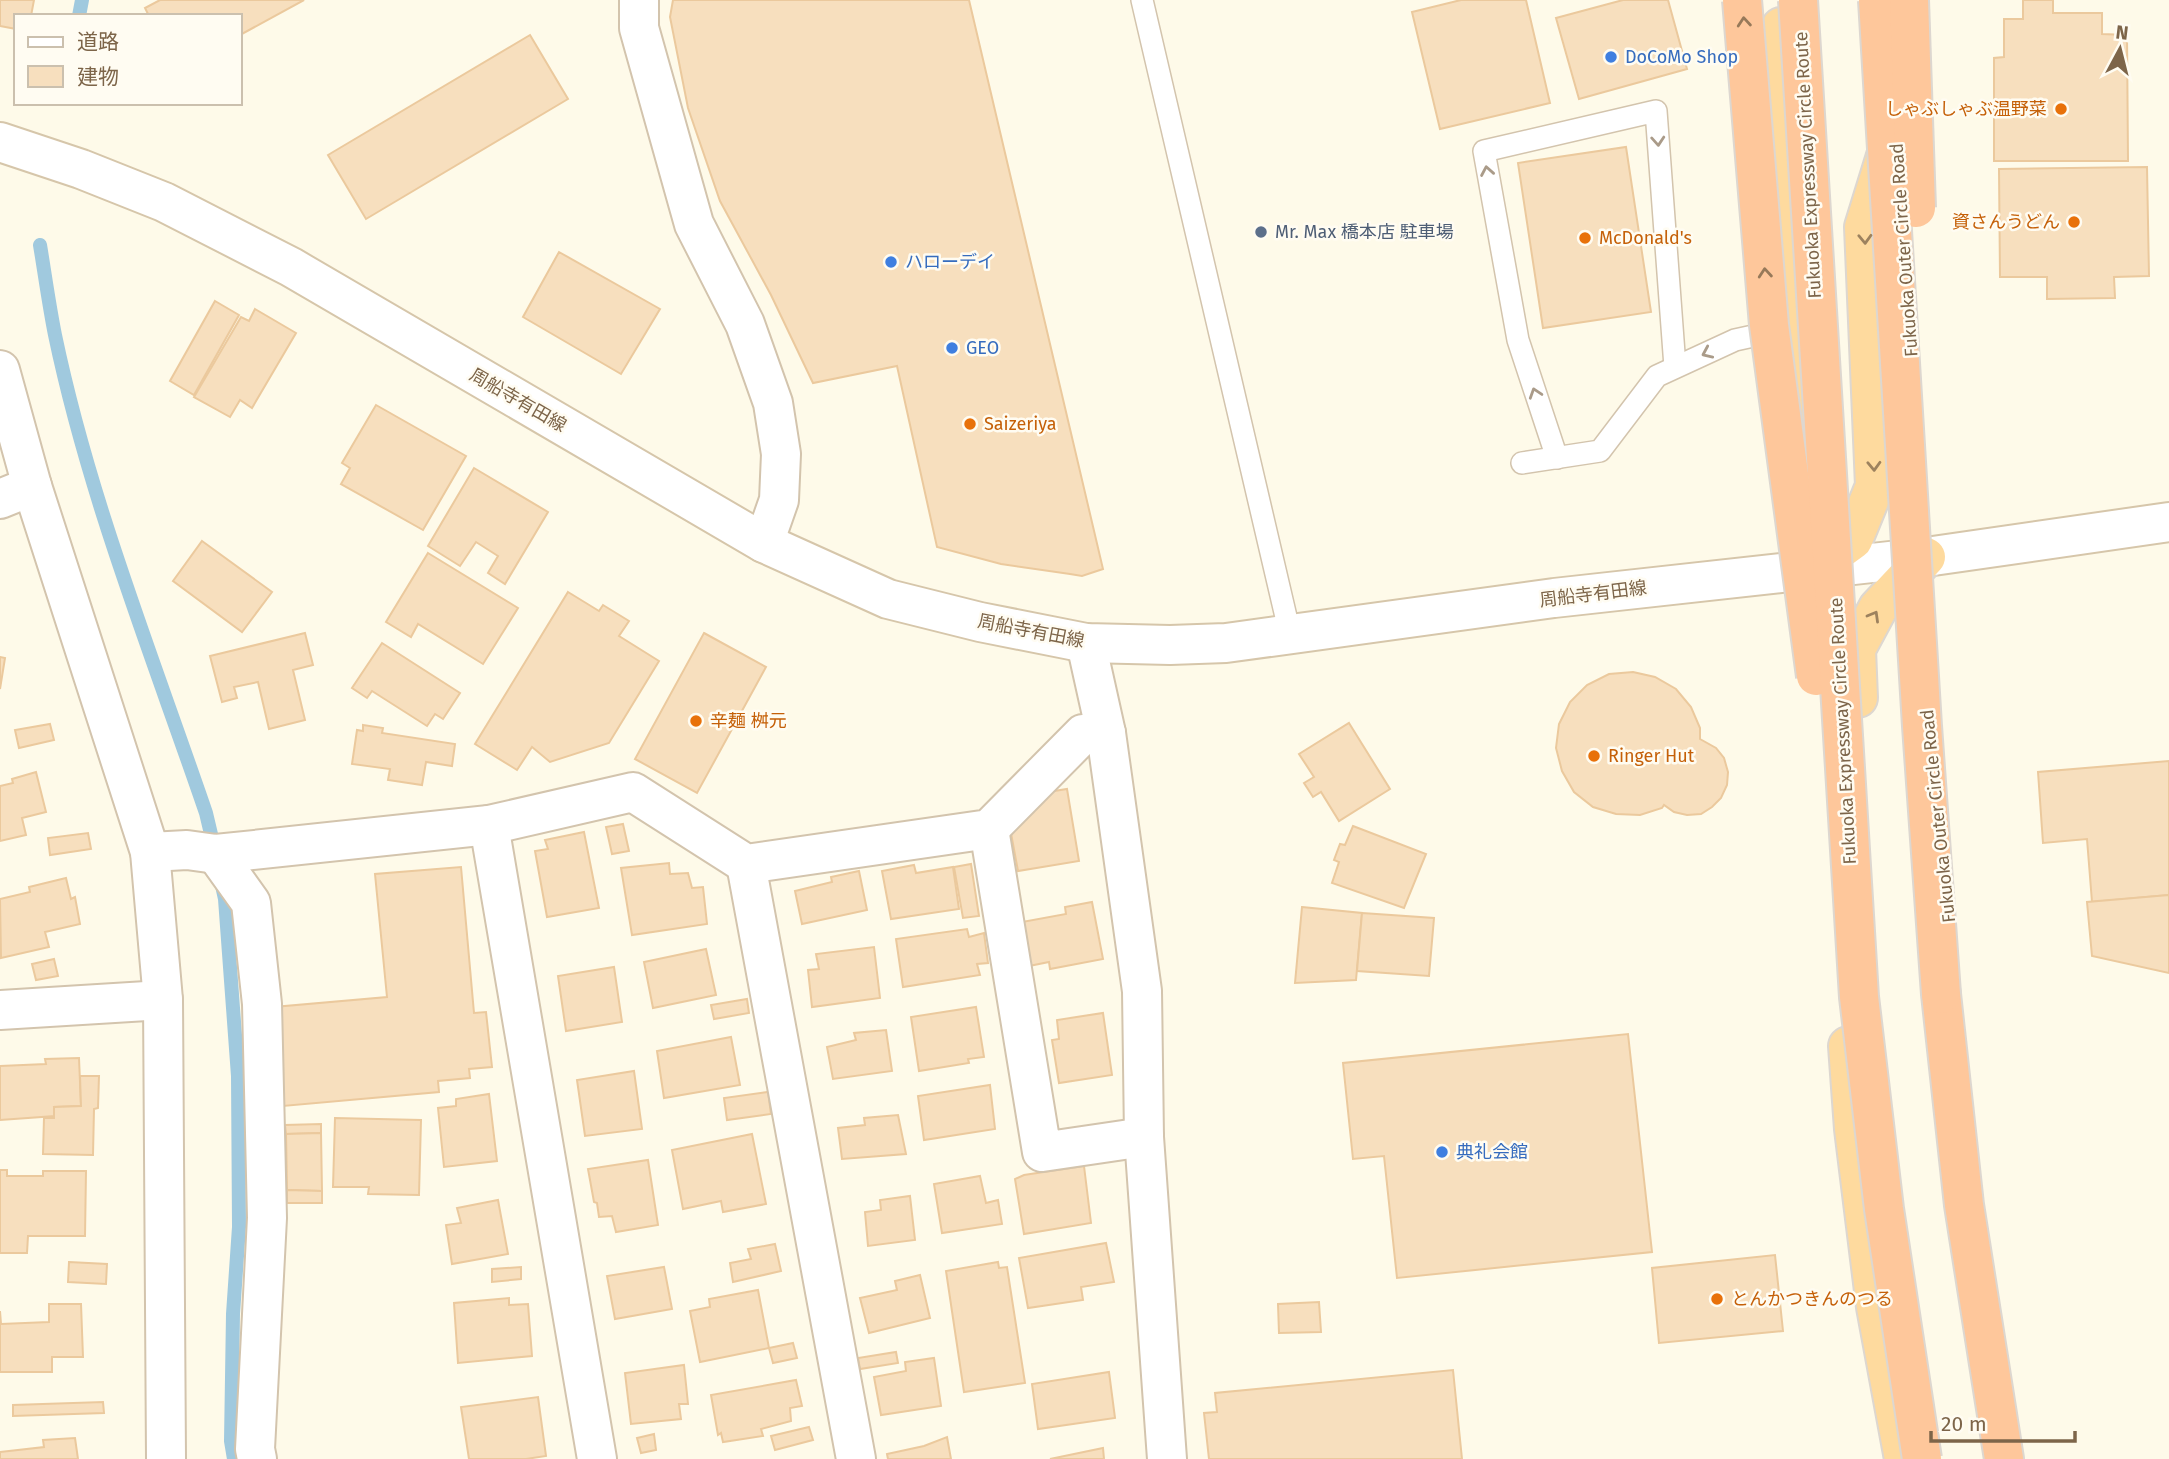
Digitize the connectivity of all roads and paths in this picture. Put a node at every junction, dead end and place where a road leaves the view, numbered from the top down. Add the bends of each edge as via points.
1 (639, 0) edge
2 (1142, 0) edge
3 (1742, 0) edge
4 (1780, 0) edge
5 (1798, 0) edge
6 (1878, 0) edge
7 (1890, 0) edge
8 (1909, 0) edge
9 (1895, 126) junction
10 (0, 142) edge
11 (1796, 326) junction
12 (1675, 367) junction
13 (0, 370) edge
14 (1557, 458) junction
15 (1522, 463) dead end
16 (16, 492) edge
17 (2169, 522) edge
18 (764, 543) junction
19 (1926, 557) junction
20 (1812, 570) junction
21 (1290, 634) junction
22 (1086, 643) junction
23 (1105, 733) junction
24 (489, 825) junction
25 (989, 829) junction
26 (184, 852) junction
27 (746, 864) junction
28 (1941, 994) junction
29 (1851, 997) junction
30 (163, 1000) junction
31 (0, 1010) edge
32 (1144, 1137) junction
33 (166, 1459) edge
34 (257, 1459) edge
35 (597, 1459) edge
36 (856, 1459) edge
37 (1167, 1459) edge
38 (1904, 1459) edge
39 (1922, 1459) edge
40 (2004, 1459) edge
41 (2023, 1459) edge

1 - 18 street via 639,28 694,224 745,324 773,403 781,454 779,500
2 - 21 lane
29 -> 3 highway, bridge via 1769,325
4 - 11 highway
5 - 29 highway, Fukuoka Expressway Circle Route, bridge
6 - 28 highway, bridge
7 - 9 highway, Fukuoka Outer Circle Road
8 - 28 highway, bridge
9 - 19 highway, Fukuoka Outer Circle Road
9 -> 20 highway via 1864,227 1875,486 1853,540
10 - 18 street, 周船寺有田線 via 164,202 291,267
11 -> 12 lane via 1735,340
11 - 20 highway
12 - 14 lane via 1657,376 1600,451
14 -> 12 lane via 1518,340 1483,151 1656,111
13 - 16 street
14 - 15 lane
16 - 26 street
17 - 19 street, 周船寺有田線
18 - 22 street, 周船寺有田線 via 888,599
19 - 20 street, 周船寺有田線
29 -> 19 highway via 1864,819 1856,649 1878,608
19 - 41 highway, Fukuoka Outer Circle Road via 1927,729 1990,1284
20 - 21 street, 周船寺有田線 via 1554,598
20 - 29 highway
21 - 22 street, 周船寺有田線 via 1226,643
22 - 23 street
23 - 25 street via 1083,734
23 - 32 street via 1142,991
24 - 26 street
24 - 27 street via 633,792
24 - 35 street
25 - 27 street
25 - 32 street via 1042,1152
26 - 30 street
26 - 34 street via 251,903 262,1004 267,1218
27 - 36 street
28 - 40 highway via 1964,1205
29 - 38 highway via 1854,1129 1876,1307
29 - 39 highway, Fukuoka Expressway Circle Route, bridge
30 - 31 street
30 - 33 street
32 - 37 street

